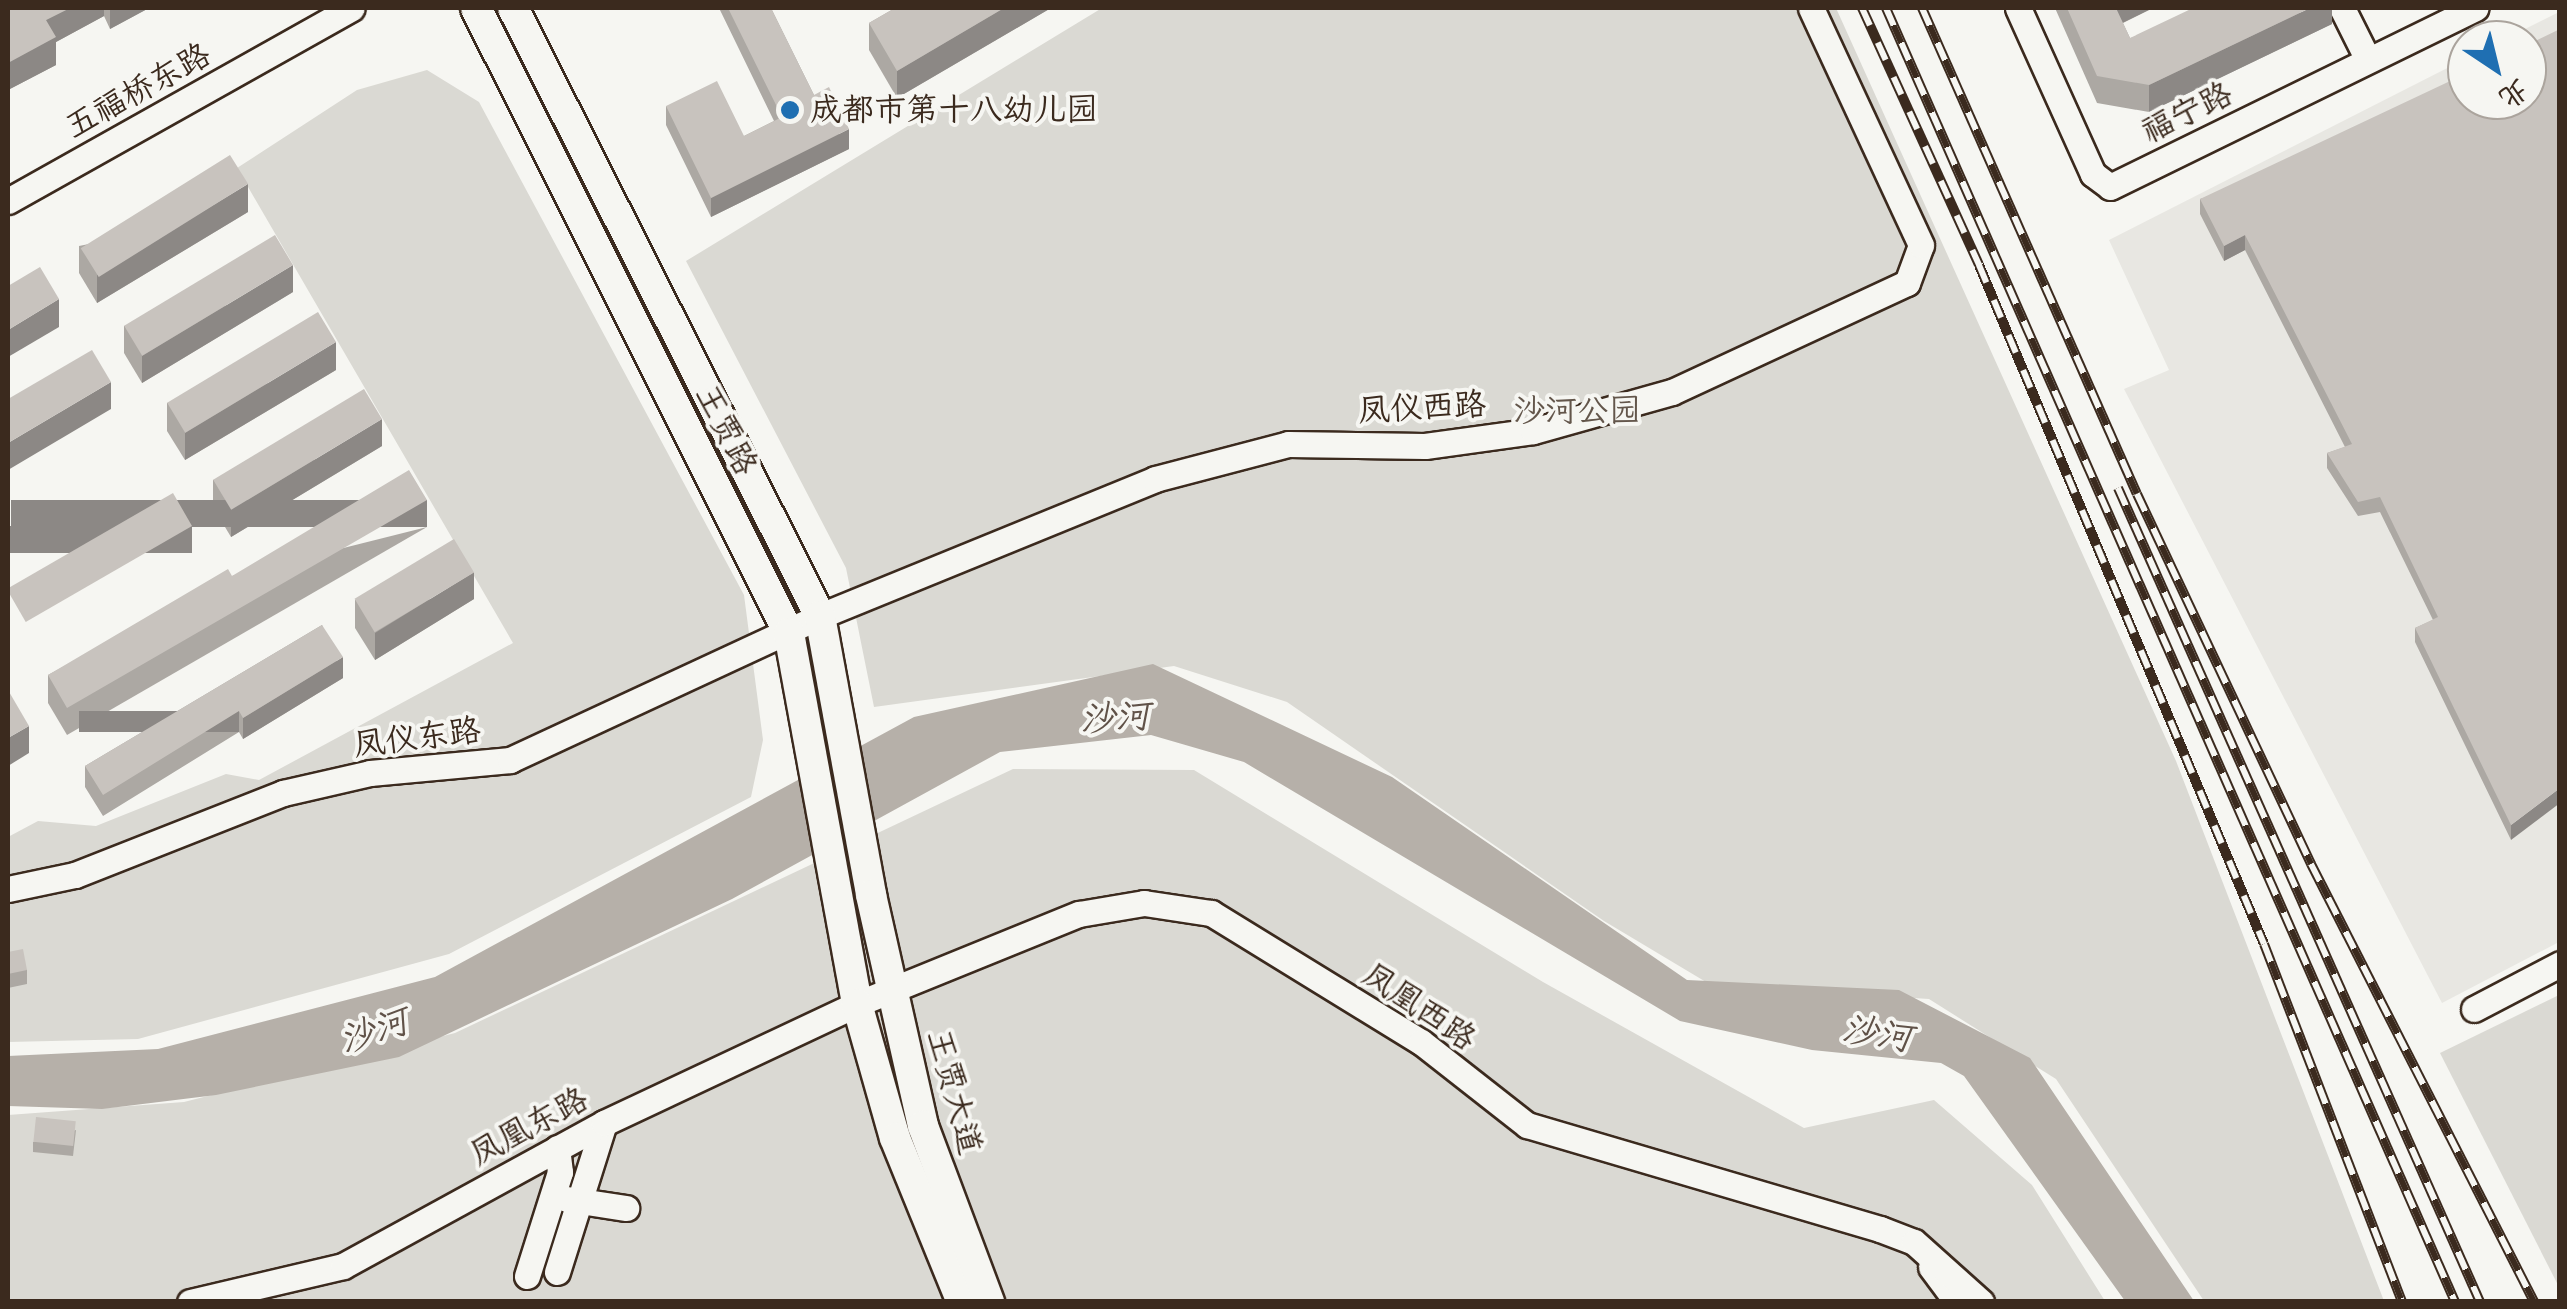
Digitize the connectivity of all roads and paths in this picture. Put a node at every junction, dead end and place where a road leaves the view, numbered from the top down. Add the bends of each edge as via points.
1 (352, 8) edge
2 (476, 8) edge
3 (512, 8) edge
4 (1812, 8) edge
5 (2018, 8) edge
6 (2342, 8) edge
7 (2475, 8) edge
8 (2368, 60) junction
9 (8, 201) edge
10 (820, 616) junction
11 (789, 634) junction
12 (8, 889) edge
13 (871, 895) joint
14 (837, 909) joint
15 (2560, 964) edge
16 (893, 992) junction
17 (857, 1004) junction
18 (2474, 1009) dead end
19 (604, 1123) junction
20 (557, 1148) junction
21 (552, 1196) junction
22 (579, 1201) junction
23 (626, 1208) dead end
24 (1914, 1242) junction
25 (557, 1272) dead end
26 (526, 1276) dead end
27 (190, 1302) edge
28 (962, 1302) edge
29 (989, 1302) edge
30 (1944, 1302) edge
31 (1956, 1302) edge
32 (1982, 1302) edge

1 - 9 street, 五福桥东路
2 - 11 main road, 王贾路
3 - 10 main road, 王贾路
4 - 10 street, 凤仪西路 via 1922,245 1907,282 1672,392 1534,432 1425,446 1288,444 1193,468
5 - 8 street, 福宁路 via 2093,174 2110,187
6 - 8 street
7 - 8 street, 福宁路
10 - 11 street, 凤仪东路
10 - 13 main road, 王贾路
11 - 12 street, 凤仪东路 via 510,760 370,773 283,793 75,875
11 - 14 main road, 王贾路
13 - 16 main road, 王贾大道
14 - 17 main road, 王贾大道
15 - 18 street
16 - 17 street, 凤凰东路
16 - 24 street, 凤凰西路 via 1079,914 1144,903 1211,913 1421,1042 1527,1125
16 - 29 main road, 王贾大道 via 923,1126
17 - 19 street, 凤凰东路
17 - 28 main road, 王贾大道 via 895,1138
19 - 20 street, 凤凰东路
19 - 22 street
20 - 21 street
20 - 27 street, 凤凰东路 via 343,1266
21 - 22 street
21 - 26 street
22 - 23 street
22 - 25 street
24 - 30 street
24 - 31 street
24 - 32 street, 凤凰西路

